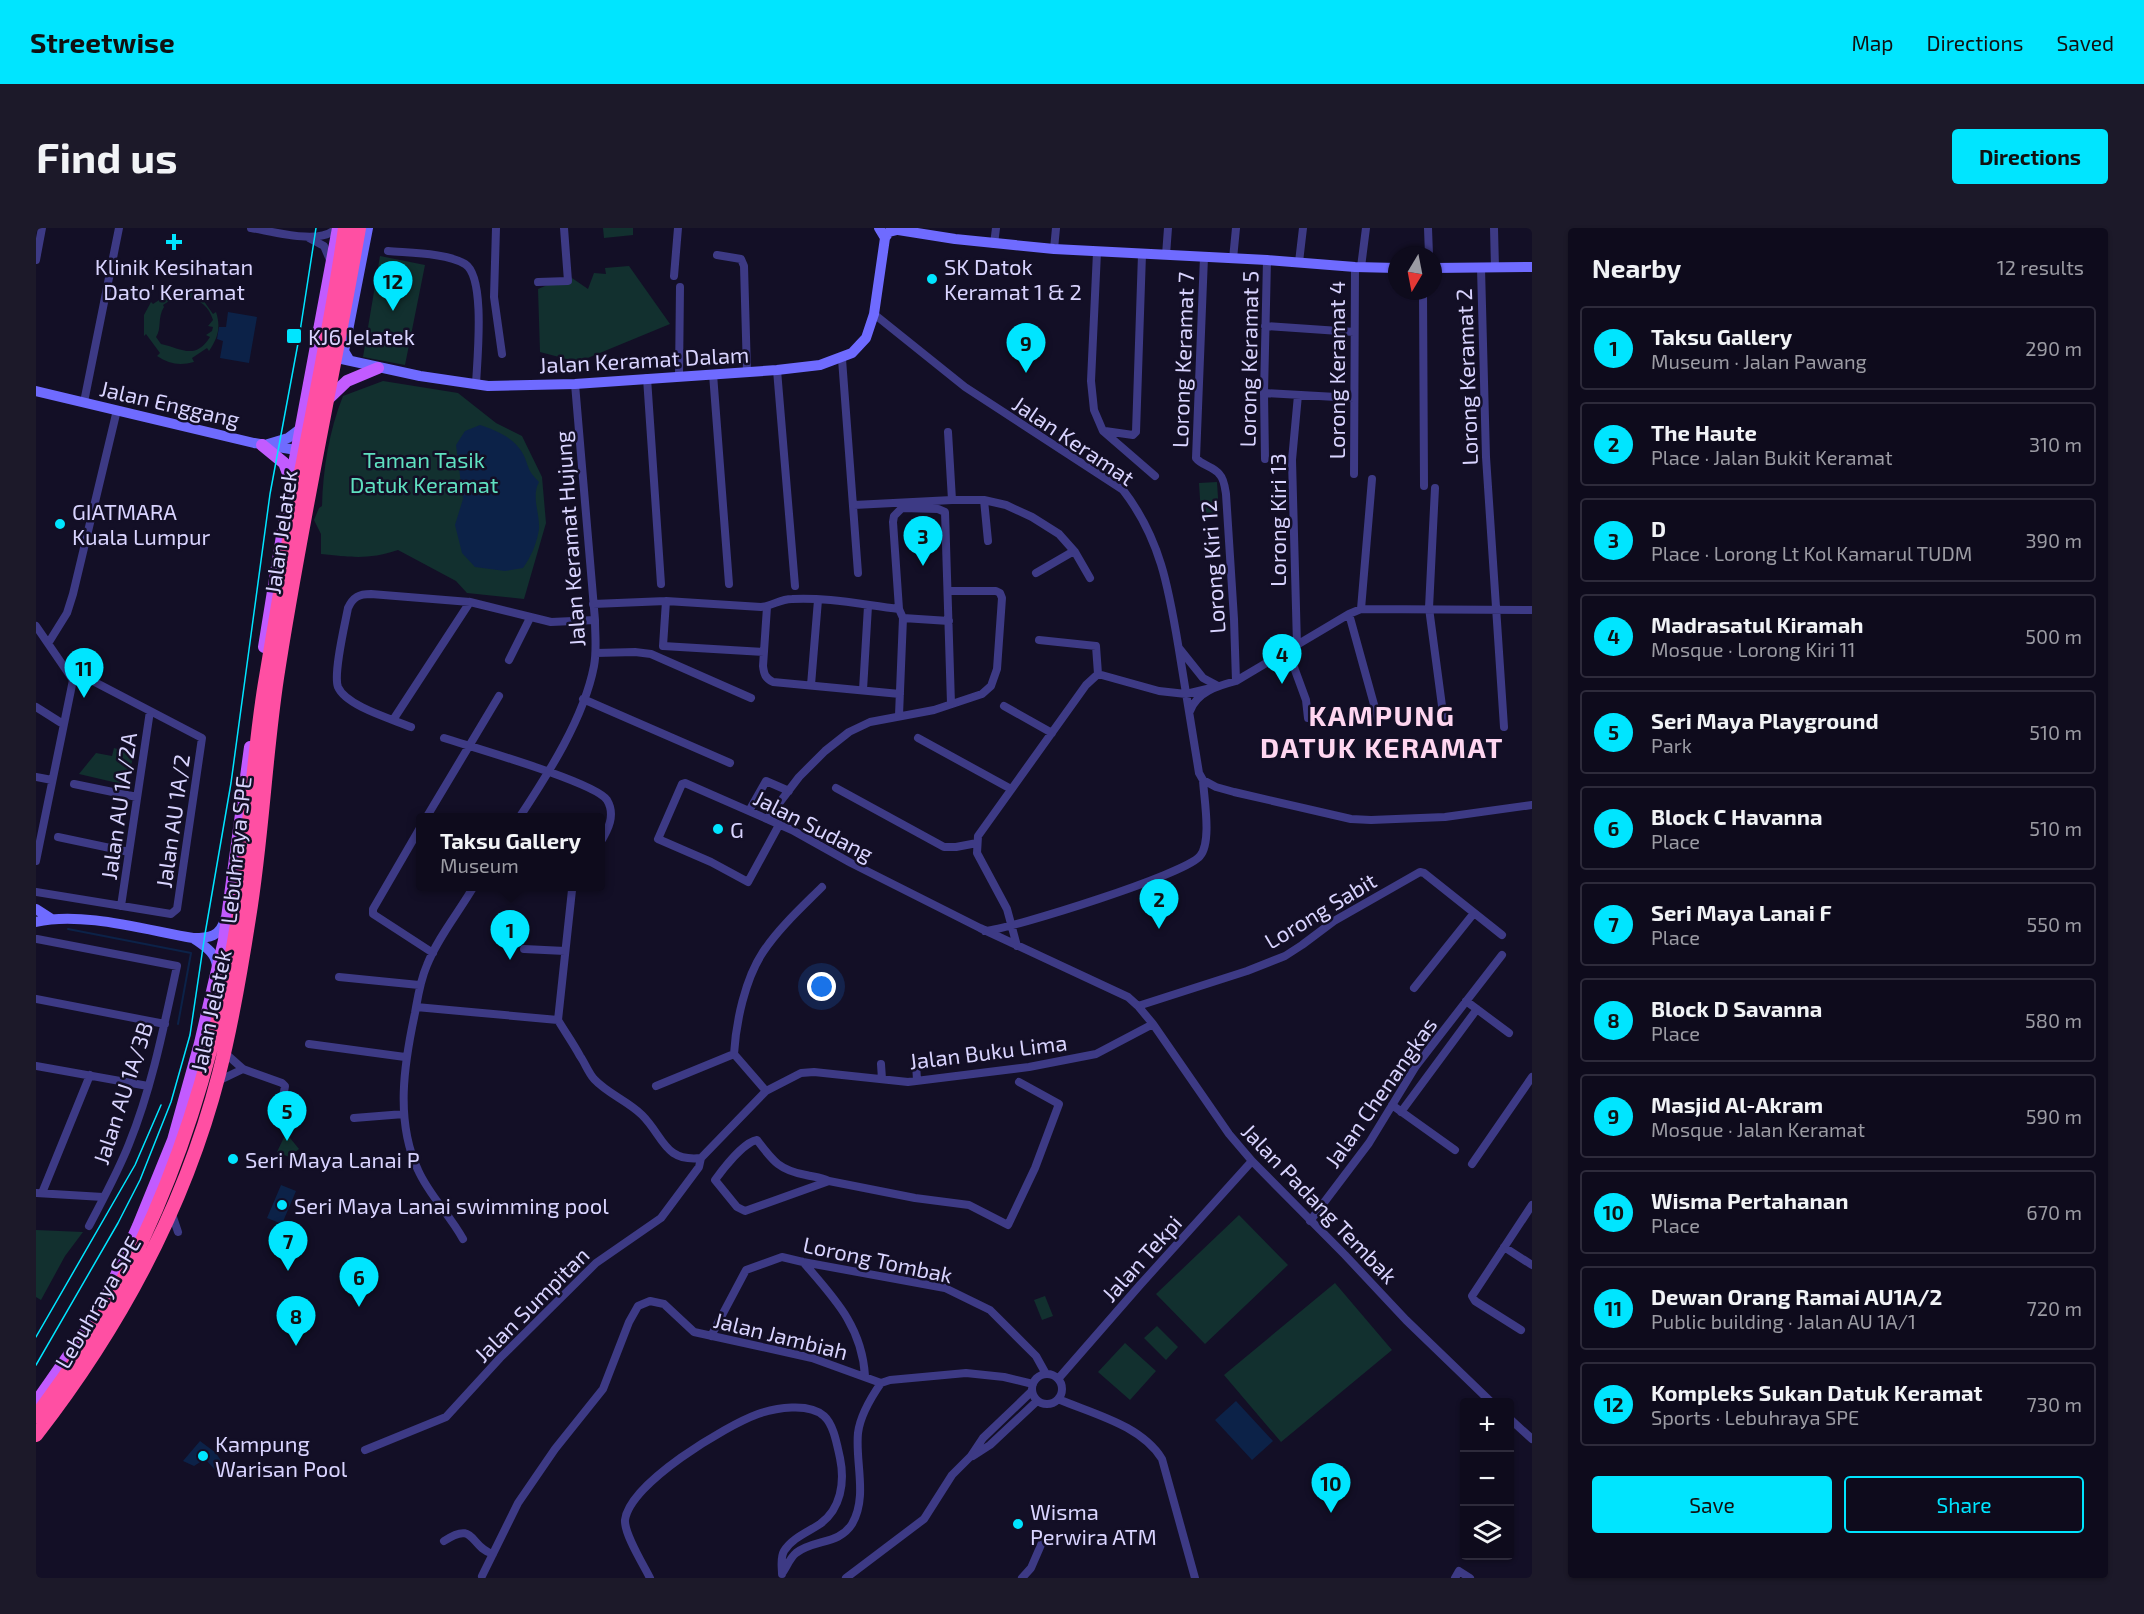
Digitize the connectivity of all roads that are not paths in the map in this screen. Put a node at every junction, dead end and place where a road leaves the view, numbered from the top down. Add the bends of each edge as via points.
1 (42, 228) edge
2 (119, 228) edge
3 (251, 228) edge
4 (337, 228) edge
5 (345, 228) edge
6 (358, 228) edge
7 (368, 228) edge
8 (496, 228) edge
9 (564, 228) edge
10 (678, 228) edge
11 (879, 228) edge
12 (996, 228) edge
13 (1056, 228) edge
14 (1168, 228) edge
15 (1236, 228) edge
16 (1303, 228) edge
17 (1366, 228) edge
18 (1428, 228) edge
19 (1494, 228) edge
20 (890, 232) edge
21 (929, 232) edge
22 (306, 237) junction
23 (994, 244) junction
24 (1429, 246) edge
25 (1054, 249) junction
26 (388, 251) dead end
27 (1097, 252) junction
28 (1142, 254) junction
29 (717, 255) dead end
30 (1166, 255) junction
31 (1204, 257) junction
32 (1233, 258) junction
33 (36, 260) edge
34 (1267, 260) junction
35 (1299, 262) junction
36 (1358, 267) junction
37 (1532, 267) edge
38 (1388, 268) edge
39 (1442, 268) edge
40 (1481, 268) junction
41 (1495, 268) junction
42 (331, 270) junction
43 (674, 276) dead end
44 (538, 282) dead end
45 (680, 287) dead end
46 (494, 297) junction
47 (1423, 300) edge
48 (478, 304) junction
49 (874, 314) junction
50 (1265, 326) junction
51 (1354, 332) junction
52 (316, 353) junction
53 (502, 354) dead end
54 (332, 357) junction
55 (842, 359) junction
56 (350, 361) junction
57 (378, 368) junction
58 (777, 370) junction
59 (747, 372) junction
60 (713, 374) junction
61 (679, 376) junction
62 (647, 378) junction
63 (575, 384) junction
64 (476, 385) junction
65 (36, 391) edge
66 (1263, 393) junction
67 (1298, 395) junction
68 (1354, 398) junction
69 (84, 402) junction
70 (322, 405) junction
71 (117, 410) junction
72 (300, 429) junction
73 (1103, 431) junction
74 (948, 432) dead end
75 (316, 438) junction
76 (262, 445) junction
77 (296, 450) junction
78 (1265, 459) dead end
79 (1200, 464) joint
80 (1354, 474) dead end
81 (1155, 476) dead end
82 (1372, 479) dead end
83 (291, 480) junction
84 (1424, 486) dead end
85 (1435, 488) dead end
86 (952, 500) junction
87 (984, 500) junction
88 (854, 505) junction
89 (988, 541) dead end
90 (1074, 551) junction
91 (858, 573) dead end
92 (1036, 573) dead end
93 (1090, 578) dead end
94 (661, 584) dead end
95 (729, 584) dead end
96 (795, 586) dead end
97 (948, 591) junction
98 (818, 600) junction
99 (666, 601) junction
100 (470, 602) junction
101 (593, 604) junction
102 (868, 606) junction
103 (767, 607) junction
104 (1429, 608) junction
105 (1497, 608) junction
106 (899, 609) junction
107 (1361, 609) junction
108 (1532, 610) edge
109 (1349, 614) junction
110 (530, 618) junction
111 (903, 618) junction
112 (595, 620) junction
113 (949, 621) junction
114 (36, 626) edge
115 (1039, 640) dead end
116 (49, 642) junction
117 (1297, 645) junction
118 (1178, 647) junction
119 (1288, 651) junction
120 (764, 652) junction
121 (596, 653) junction
122 (509, 660) dead end
123 (1098, 674) junction
124 (73, 680) junction
125 (1236, 681) junction
126 (811, 684) junction
127 (1218, 686) junction
128 (863, 690) junction
129 (900, 694) junction
130 (1186, 694) junction
131 (499, 696) dead end
132 (751, 698) dead end
133 (583, 699) junction
134 (951, 704) junction
135 (1004, 706) dead end
136 (36, 707) edge
137 (150, 711) junction
138 (1189, 712) junction
139 (899, 715) junction
140 (1308, 718) dead end
141 (1378, 719) dead end
142 (393, 720) junction
143 (1444, 721) dead end
144 (63, 724) junction
145 (411, 727) dead end
146 (1504, 727) dead end
147 (1052, 732) junction
148 (444, 738) dead end
149 (918, 738) dead end
150 (469, 746) junction
151 (730, 763) dead end
152 (550, 772) junction
153 (36, 777) edge
154 (52, 780) junction
155 (1203, 780) junction
156 (74, 784) dead end
157 (836, 788) dead end
158 (1011, 789) junction
159 (789, 791) junction
160 (137, 797) junction
161 (1532, 805) edge
162 (749, 811) junction
163 (429, 813) edge
164 (522, 813) edge
165 (767, 819) junction
166 (779, 825) junction
167 (39, 834) edge
168 (605, 834) edge
169 (416, 835) edge
170 (58, 837) dead end
171 (977, 843) junction
172 (129, 852) junction
173 (36, 861) edge
174 (822, 887) dead end
175 (471, 891) edge
176 (570, 891) edge
177 (36, 892) edge
178 (121, 906) junction
179 (229, 908) junction
180 (36, 909) edge
181 (1474, 912) junction
182 (50, 918) junction
183 (36, 922) edge
184 (1011, 926) junction
185 (249, 928) junction
186 (985, 931) junction
187 (1502, 934) dead end
188 (193, 938) junction
189 (37, 939) edge
190 (224, 940) junction
191 (1017, 946) junction
192 (524, 949) dead end
193 (565, 951) junction
194 (433, 953) junction
195 (1503, 955) dead end
196 (217, 976) junction
197 (339, 977) dead end
198 (419, 985) junction
199 (1414, 988) dead end
200 (36, 999) edge
201 (1466, 1001) junction
202 (1138, 1006) junction
203 (416, 1007) junction
204 (1477, 1009) junction
205 (558, 1020) junction
206 (165, 1024) junction
207 (1153, 1024) junction
208 (1509, 1033) dead end
209 (309, 1044) dead end
210 (225, 1053) junction
211 (735, 1054) junction
212 (405, 1057) junction
213 (881, 1064) dead end
214 (916, 1064) dead end
215 (36, 1066) edge
216 (246, 1070) junction
217 (90, 1075) junction
218 (1532, 1077) edge
219 (882, 1079) junction
220 (917, 1080) junction
221 (218, 1081) junction
222 (1018, 1082) dead end
223 (148, 1086) junction
224 (656, 1086) dead end
225 (766, 1091) junction
226 (1392, 1105) junction
227 (281, 1109) dead end
228 (1401, 1112) junction
229 (404, 1114) junction
230 (354, 1118) dead end
231 (1455, 1150) dead end
232 (701, 1158) junction
233 (1252, 1161) junction
234 (1472, 1164) dead end
235 (829, 1180) junction
236 (39, 1193) edge
237 (103, 1197) junction
238 (1532, 1205) edge
239 (1310, 1221) junction
240 (89, 1226) dead end
241 (463, 1239) dead end
242 (1504, 1247) junction
243 (803, 1262) junction
244 (1532, 1265) edge
245 (1521, 1330) dead end
246 (711, 1336) junction
247 (1046, 1374) junction
248 (865, 1376) junction
249 (1058, 1379) junction
250 (881, 1383) junction
251 (1032, 1388) junction
252 (1487, 1398) edge
253 (1058, 1399) junction
254 (36, 1401) edge
255 (1038, 1401) junction
256 (36, 1416) edge
257 (1514, 1423) edge
258 (36, 1435) edge
259 (1532, 1439) edge
260 (36, 1444) edge
261 (365, 1450) dead end
262 (971, 1456) junction
263 (1044, 1538) dead end
264 (444, 1541) dead end
265 (493, 1554) junction
266 (482, 1576) dead end
267 (782, 1576) edge
268 (650, 1578) edge
269 (846, 1578) edge
270 (1022, 1578) edge
271 (1195, 1578) edge
272 (1455, 1578) edge
273 (1470, 1578) edge

1 - 33 street
2 - 69 street
3 - 22 street
4 - 22 street via 327,236
4 - 42 main road, Jalan Jelatek
5 - 256 highway, Lebuhraya SPE, bridge via 266,679 238,918 216,1031 189,1126 155,1213 98,1325
6 - 54 main road, Jalan Jelatek
6 - 258 highway, Lebuhraya SPE, bridge via 285,630 249,918 219,1075 191,1158 141,1273 110,1331
7 - 56 street via 344,351
8 - 46 street
9 - 44 street via 568,282
10 - 43 street
11 - 20 street
12 - 23 street
13 - 25 street
14 - 30 street
15 - 32 street
16 - 35 street
17 - 36 street, Lorong Keramat 4
18 - 24 street
19 - 41 street
20 - 21 street
20 - 49 street, Jalan Keramat Dalam
21 - 23 street
22 - 42 street via 328,250
23 - 25 street
25 - 27 street
26 - 48 street via 454,259 466,265 477,281
27 - 28 street
27 - 73 street via 1091,398
28 - 30 street
28 - 73 street, Lorong Keramat 7 via 1136,432 1133,435
29 - 59 street via 741,259 744,266
30 - 31 street
31 - 32 street
31 - 79 street, Lorong Keramat 7 via 1195,447
32 - 34 street
34 - 35 street
34 - 50 street, Lorong Keramat 5
35 - 36 street
36 - 38 street
36 - 51 street, Lorong Keramat 4
37 - 41 street
39 - 40 street
40 - 41 street
40 - 105 street, Lorong Keramat 2 via 1485,457
42 - 52 main road, Jalan Jelatek
45 - 61 street
46 - 48 street
46 - 53 street
47 - 84 street
48 - 64 street
49 - 55 street, Jalan Keramat Dalam via 860,346
49 - 118 street, Jalan Keramat via 965,387 1123,490 1150,531 1164,568
50 - 51 street
50 - 66 street, Lorong Keramat 5
51 - 68 street, Lorong Keramat 4
52 - 54 street, Jalan Keramat Dalam
52 - 72 main road, Jalan Jelatek
54 - 56 street, Jalan Keramat Dalam
54 - 70 main road, Jalan Jelatek
55 - 58 street, Jalan Keramat Dalam
55 - 88 street
56 - 57 street, Jalan Keramat Dalam
57 - 64 street, Jalan Keramat Dalam
57 - 70 main road via 347,381
58 - 59 street, Jalan Keramat Dalam
58 - 96 street
59 - 60 street, Jalan Keramat Dalam
60 - 61 street, Jalan Keramat Dalam
60 - 95 street
61 - 62 street, Jalan Keramat Dalam
62 - 63 street, Jalan Keramat Dalam
62 - 94 street
63 - 64 street, Jalan Keramat Dalam
63 - 101 street, Jalan Keramat Hujung
65 - 69 street, Jalan Enggang
66 - 67 street
66 - 78 street, Lorong Keramat 5
67 - 68 street
67 - 117 street, Lorong Kiri 13 via 1292,460
68 - 80 street, Lorong Keramat 4
69 - 71 street, Jalan Enggang
70 - 75 main road, Jalan Jelatek
71 - 76 street, Jalan Enggang
71 - 116 street via 73,594 67,613
72 - 76 street via 281,441
72 - 77 main road, Jalan Jelatek
73 - 81 street
74 - 86 street
75 - 77 main road via 308,448
75 - 185 main road, Jalan Jelatek via 272,737
76 - 77 street, Jalan Enggang
76 - 83 main road via 284,463
77 - 83 main road, Jalan Jelatek
79 - 125 street, Lorong Kiri 12 via 1221,475 1226,494
82 - 107 street
83 - 179 main road, Jalan Jelatek via 256,698
85 - 104 street
86 - 87 street
86 - 88 street
87 - 89 street
87 - 90 street via 1032,517 1059,534
88 - 91 street
90 - 92 street
90 - 93 street
97 - 106 street via 945,512 902,508 892,522
97 - 113 street
97 - 134 street via 996,591 1002,598 997,669 991,686 982,694
98 - 102 street
98 - 103 street via 783,600
98 - 126 street
99 - 101 street
99 - 103 street
99 - 120 street via 663,645
100 - 110 street
100 - 142 street
100 - 142 street via 371,594 356,596 351,601 337,673 339,688 351,701
101 - 112 street, Jalan Keramat Hujung
102 - 106 street
102 - 128 street
103 - 120 street
104 - 105 street
104 - 107 street
104 - 143 street
105 - 108 street
105 - 146 street, Lorong Keramat 2
106 - 111 street
107 - 109 street
109 - 117 street
109 - 141 street
110 - 112 street via 551,622
110 - 122 street
111 - 113 street
111 - 129 street
112 - 121 street, Jalan Keramat Hujung
113 - 134 street
114 - 116 street
115 - 123 street via 1096,646
116 - 124 street
117 - 119 street
118 - 127 street, Jalan Keramat via 1203,678
118 - 130 street, Jalan Keramat
119 - 125 street
119 - 140 street via 1306,699
120 - 126 street via 767,679
121 - 132 street via 651,654
121 - 133 street, Jalan Keramat Hujung
123 - 130 street via 1159,691
123 - 147 street
124 - 137 street, Jalan AU 1A/2 via 87,678
124 - 144 street
125 - 127 street
126 - 128 street
127 - 130 street
127 - 138 street via 1195,700
128 - 129 street
129 - 139 street
130 - 138 street, Jalan Keramat
131 - 150 street
133 - 151 street
133 - 152 street, Jalan Keramat Hujung
134 - 139 street
135 - 147 street
136 - 144 street
137 - 160 street, Jalan AU 1A/2A
137 - 178 street, Jalan AU 1A/2 via 202,738 180,889 177,909 171,914
138 - 155 street, Jalan Keramat
139 - 159 street via 849,732 825,751
142 - 145 street
144 - 154 street
147 - 158 street
148 - 150 street
149 - 158 street
150 - 152 street
150 - 163 street
152 - 164 street, Jalan Keramat Hujung
152 - 168 street via 603,796 610,807 610,824
153 - 154 street
154 - 167 street
155 - 161 street via 1234,792 1351,819 1445,816
155 - 184 street, Jalan Keramat via 1206,845 1199,858 1182,868
156 - 160 street
157 - 171 street via 944,847
158 - 171 street
159 - 162 street via 766,781
159 - 165 street
160 - 172 street, Jalan AU 1A/2A
162 - 165 street, Jalan Sudang
162 - 166 street, Jalan Sudang via 683,783 658,838 748,882
165 - 166 street, Jalan Sudang
166 - 186 street, Jalan Sudang
167 - 173 street
169 - 194 street via 373,914
170 - 172 street
171 - 184 street via 977,853 1007,909
172 - 178 street, Jalan AU 1A/2A
174 - 211 street via 761,955 744,994
175 - 194 street
176 - 193 street
177 - 178 street, Jalan AU 1A/2
179 - 188 street via 214,937
179 - 190 main road, Jalan Jelatek
180 - 182 street
181 - 187 street, Lorong Sabit
181 - 199 street
181 - 202 street, Lorong Sabit via 1420,872 1334,921 1285,956
182 - 183 street
182 - 188 street via 76,918
184 - 186 street
184 - 191 street
185 - 190 main road
185 - 210 main road, Jalan Jelatek
186 - 191 street, Jalan Sudang
188 - 196 street via 216,957
189 - 206 street, Jalan AU 1A/3B via 177,966
190 - 196 main road, Jalan Jelatek
191 - 202 street, Jalan Padang Tembak via 1128,997
192 - 193 street
193 - 205 street
194 - 198 street
195 - 201 street, Jalan Chenangkas
196 - 254 main road, Jalan Jelatek via 173,1140 138,1226 102,1306
197 - 198 street
198 - 203 street
200 - 206 street
201 - 204 street
201 - 226 street, Jalan Chenangkas via 1416,1066
202 - 207 street, Jalan Padang Tembak
203 - 205 street
203 - 212 street
204 - 208 street
204 - 228 street
205 - 232 street via 594,1078 645,1117 666,1149 682,1158
206 - 223 street, Jalan AU 1A/3B
207 - 220 street, Jalan Buku Lima via 1096,1054 1029,1067
207 - 233 street, Jalan Padang Tembak via 1223,1126
209 - 212 street
210 - 216 street
210 - 221 main road, Jalan Jelatek
211 - 224 street
211 - 225 street
212 - 229 street
213 - 219 street
214 - 220 street
215 - 217 street
216 - 221 street
216 - 227 street via 285,1086
217 - 223 street
217 - 236 street
218 - 234 street
219 - 220 street, Jalan Buku Lima
219 - 225 street, Jalan Buku Lima via 801,1073
221 - 260 main road, Jalan Jelatek via 152,1253 90,1362
222 - 235 street via 1059,1104 1008,1225 969,1205
223 - 237 street, Jalan AU 1A/3B via 129,1144
225 - 232 street, Jalan Buku Lima
226 - 228 street
226 - 239 street, Jalan Chenangkas via 1362,1153
228 - 231 street
229 - 230 street
229 - 241 street via 407,1139 419,1173
232 - 261 street, Jalan Sumpitan via 699,1167 661,1218 596,1263 446,1417
233 - 239 street, Jalan Padang Tembak
233 - 249 street, Jalan Tekpi
235 - 235 street via 776,1165 757,1140 715,1180 745,1211
236 - 237 street
237 - 240 street, Jalan AU 1A/3B
238 - 242 street
239 - 252 street, Jalan Padang Tembak
242 - 244 street
242 - 245 street via 1472,1296
243 - 246 street, Lorong Tombak via 782,1257 746,1270
243 - 247 street, Lorong Tombak via 945,1288 990,1310 1036,1356
243 - 248 street via 841,1307 857,1336
246 - 248 street, Jalan Jambiah via 812,1358
246 - 265 street, Jalan Jambiah via 694,1332 664,1304 650,1301 638,1306 603,1389 518,1503
247 - 249 street
247 - 251 street via 1037,1377
248 - 250 street, Jalan Jambiah
249 - 253 street
250 - 251 street via 966,1374 1004,1377
250 - 267 street via 858,1430 859,1497 852,1523 834,1540 796,1553
251 - 255 street
251 - 262 street via 983,1438
253 - 255 street via 1046,1404
253 - 271 street via 1138,1433 1157,1450
255 - 262 street via 990,1445
257 - 259 street
262 - 269 street via 952,1475 924,1519
263 - 270 street via 1031,1568
264 - 265 street via 465,1533 474,1537 481,1549
265 - 266 street
267 - 268 street via 784,1551 830,1515 842,1486 840,1459 830,1424 819,1412 806,1409 757,1415 715,1436 657,1475 632,1502 626,1528
272 - 273 street via 1460,1571

